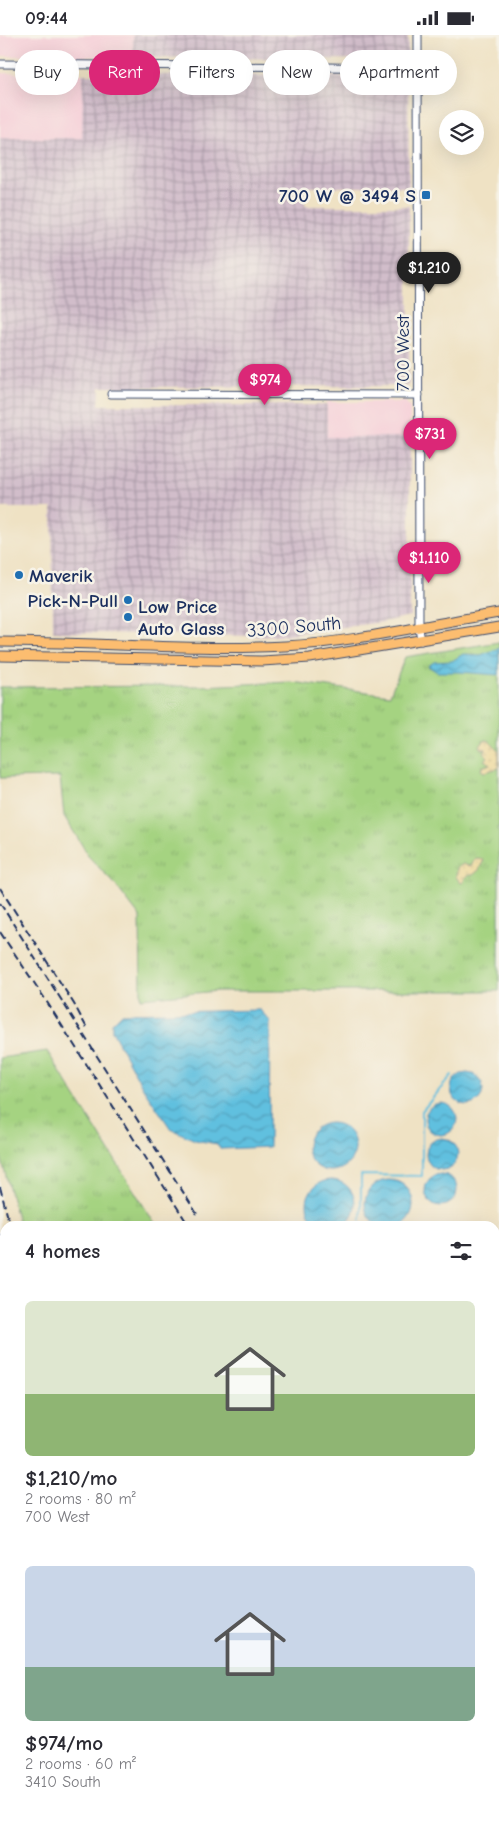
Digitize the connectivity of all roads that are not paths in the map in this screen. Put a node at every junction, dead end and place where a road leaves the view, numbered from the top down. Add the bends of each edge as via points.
1 (418, 35) edge
2 (418, 50) edge
3 (0, 64) edge
4 (340, 67) edge
5 (418, 95) edge
6 (111, 394) dead end
7 (419, 395) junction
8 (499, 613) edge
9 (418, 627) junction
10 (499, 627) edge
11 (421, 641) junction
12 (0, 642) edge
13 (0, 656) edge

1 - 2 street, 700 West
3 - 4 street
5 - 7 street, 700 West
6 - 7 street
7 - 9 street, 700 West
8 - 9 main road, 3300 South
9 - 11 street, 700 West
9 - 12 main road, 3300 South via 286,646
10 - 11 main road, 3300 South
11 - 13 main road, 3300 South via 310,658 262,661

